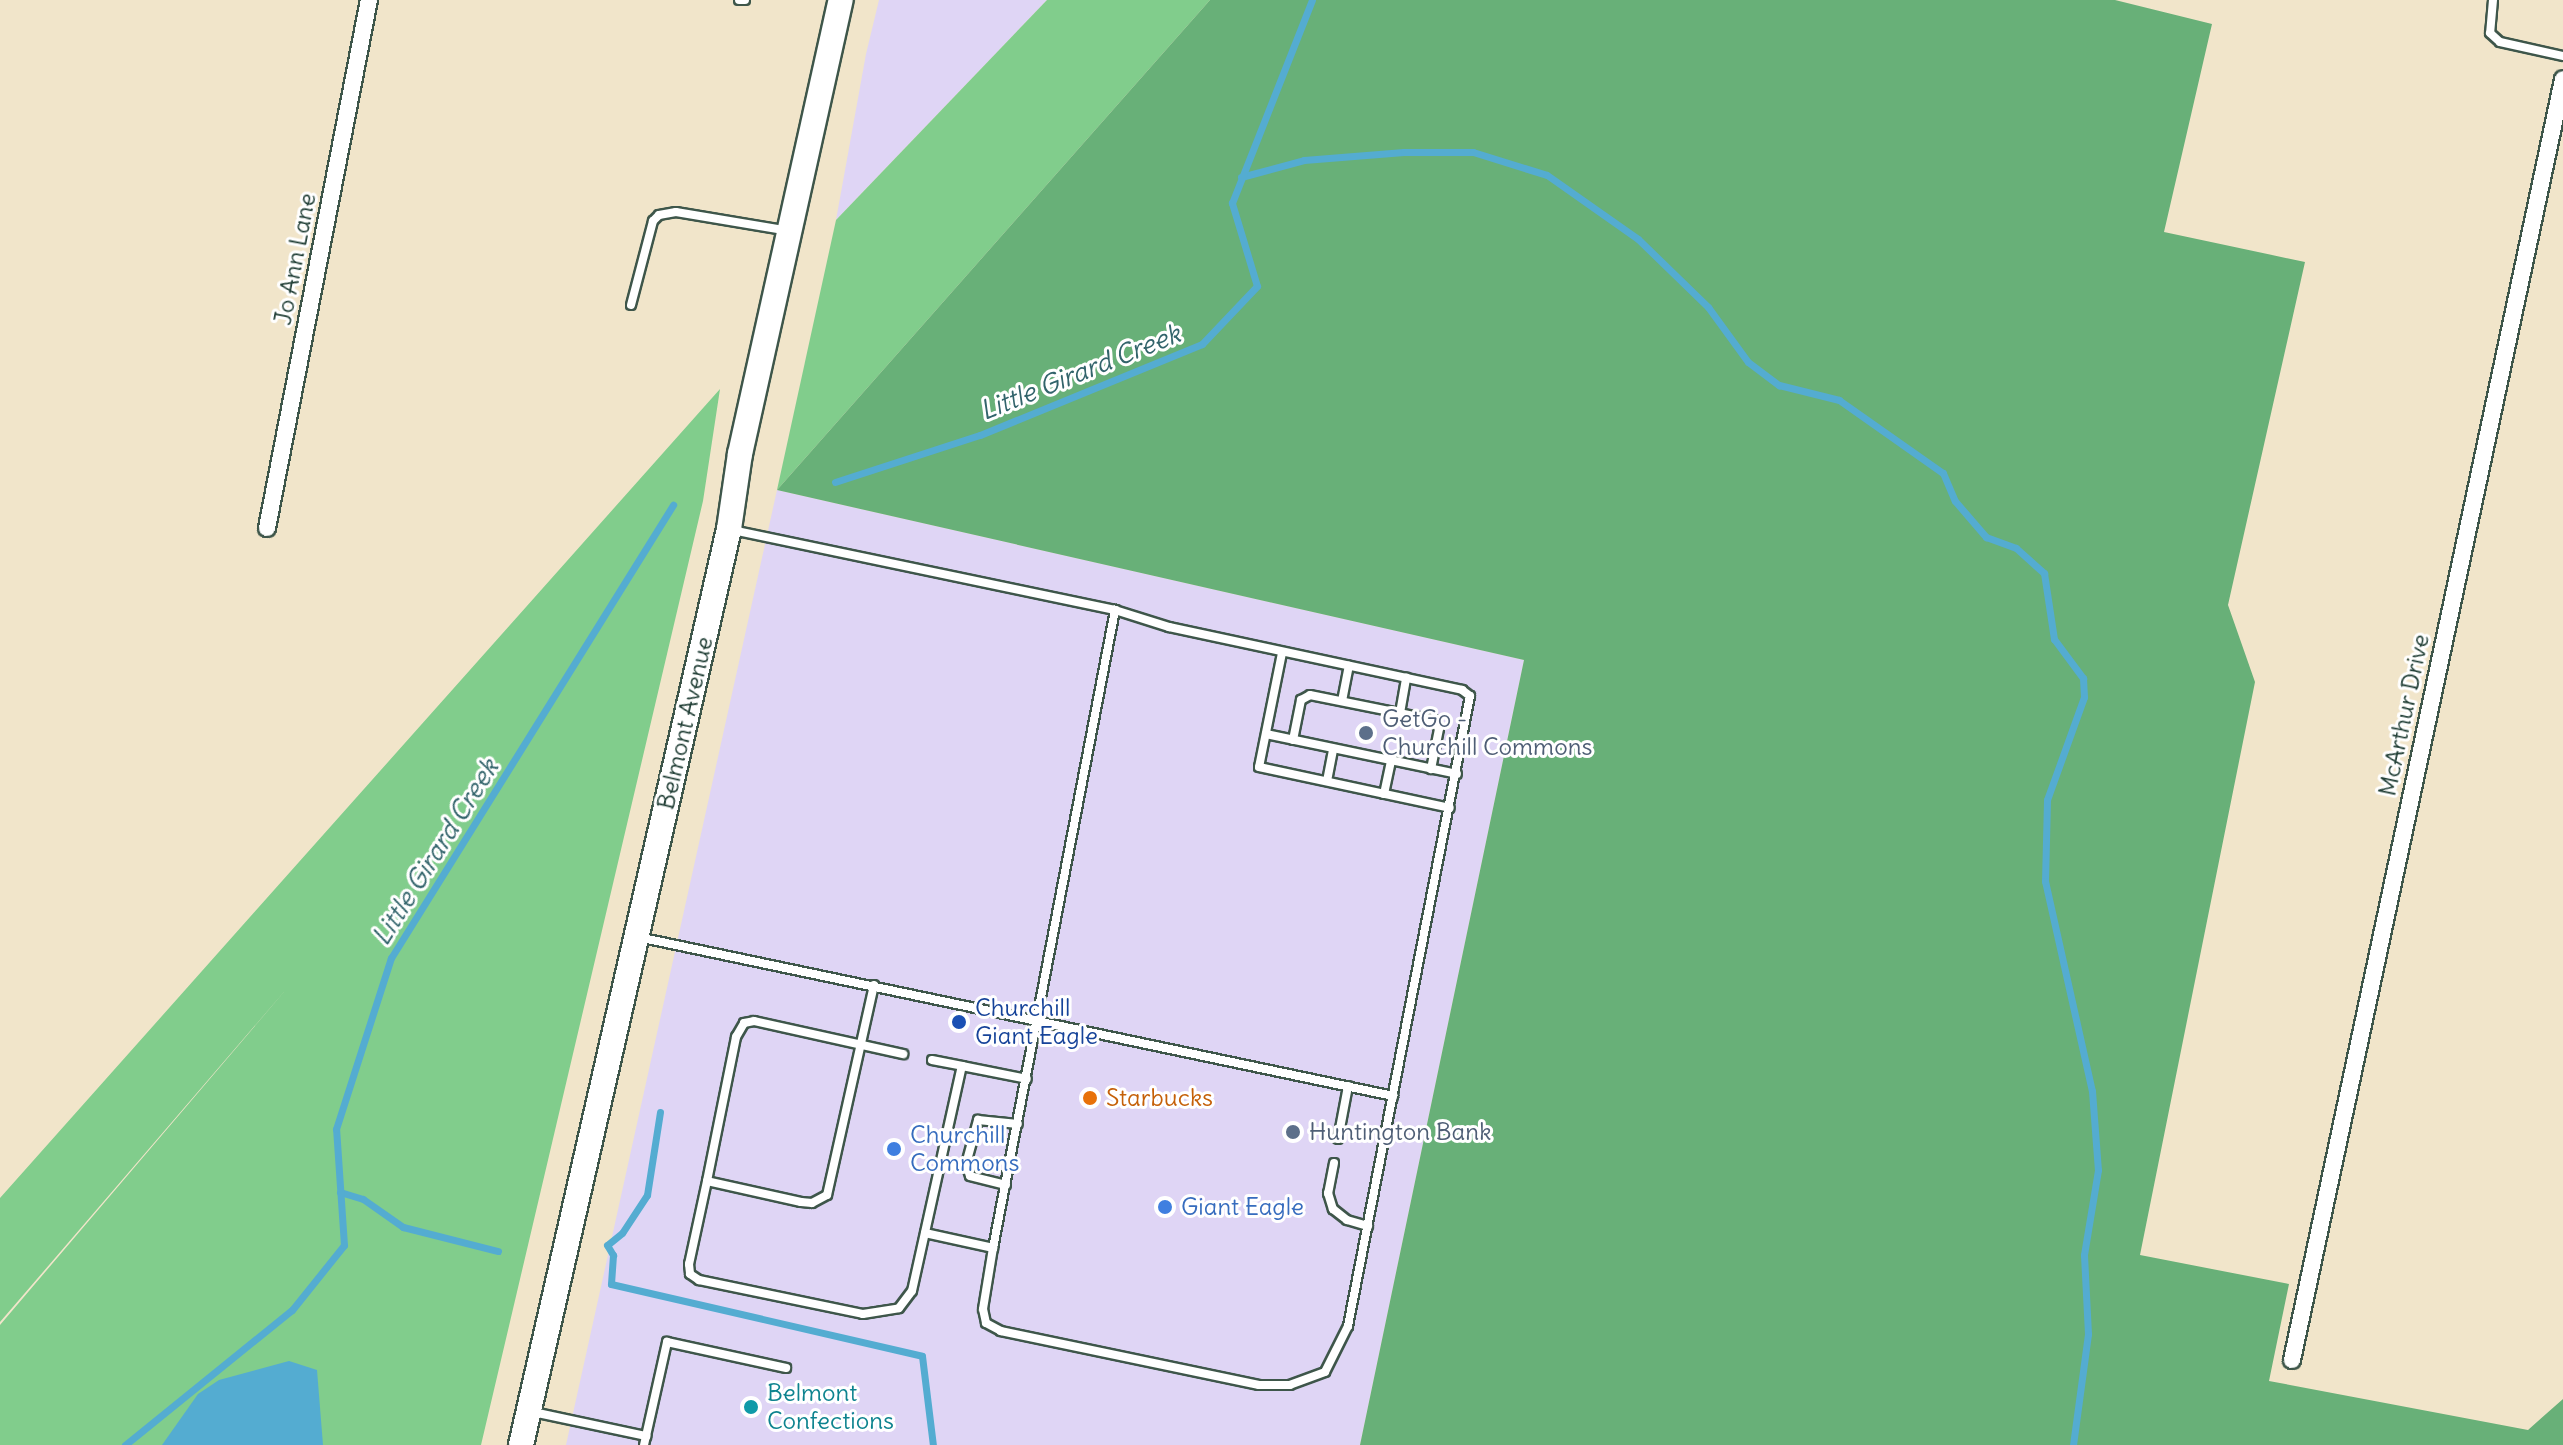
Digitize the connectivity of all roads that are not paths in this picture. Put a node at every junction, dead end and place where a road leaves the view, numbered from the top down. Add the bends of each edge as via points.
1 (369, 0) edge
2 (739, 0) edge
3 (745, 0) edge
4 (841, 0) edge
5 (2493, 0) edge
6 (2563, 56) edge
7 (2563, 79) edge
8 (790, 231) junction
9 (631, 305) dead end
10 (267, 528) dead end
11 (729, 529) junction
12 (1115, 610) junction
13 (1282, 653) junction
14 (1349, 666) junction
15 (1406, 678) junction
16 (1342, 701) junction
17 (1400, 713) junction
18 (1266, 734) junction
19 (1293, 740) junction
20 (1333, 749) junction
21 (1391, 760) junction
22 (1431, 769) junction
23 (1457, 774) junction
24 (1327, 781) junction
25 (1384, 794) junction
26 (1450, 808) junction
27 (637, 937) junction
28 (874, 985) junction
29 (1036, 1018) junction
30 (861, 1044) junction
31 (903, 1054) dead end
32 (932, 1060) dead end
33 (962, 1066) junction
34 (1027, 1079) junction
35 (1348, 1086) junction
36 (1393, 1096) junction
37 (1018, 1124) junction
38 (1338, 1139) dead end
39 (1334, 1163) dead end
40 (707, 1181) junction
41 (1006, 1185) junction
42 (1368, 1226) junction
43 (925, 1233) junction
44 (993, 1248) junction
45 (2292, 1360) dead end
46 (786, 1368) dead end
47 (528, 1411) junction
48 (645, 1440) edge
49 (521, 1445) edge

1 - 10 street, Jo Ann Lane
2 - 3 lane
4 - 8 main road, Belmont Avenue
5 - 6 lane via 2490,33 2500,42
7 - 45 street, McArthur Drive
8 - 9 lane via 676,212 659,215
8 - 11 main road, Belmont Avenue via 740,454
11 - 12 lane
11 - 27 main road, Belmont Avenue
12 - 13 lane
12 - 29 lane
13 - 14 lane
13 - 18 lane
14 - 15 lane
14 - 16 lane
15 - 17 lane
15 - 23 lane via 1470,696
16 - 17 lane
16 - 19 lane via 1304,696
17 - 22 lane via 1439,723
18 - 19 lane
18 - 24 lane via 1259,767
19 - 20 lane
20 - 21 lane
20 - 24 lane
21 - 22 lane
21 - 25 lane
22 - 23 lane
23 - 26 lane
24 - 25 lane
25 - 26 lane
26 - 36 lane
27 - 28 lane
27 - 47 main road, Belmont Avenue
28 - 29 lane
28 - 30 lane
29 - 34 lane
29 - 35 lane
30 - 31 lane
30 - 40 lane via 831,1186 820,1201 801,1202
30 - 40 lane via 744,1023 736,1037
32 - 33 lane
33 - 34 lane
33 - 43 lane
34 - 37 lane
35 - 36 lane
35 - 38 lane
36 - 42 lane
37 - 41 lane
37 - 41 lane via 978,1120 966,1164 970,1176
39 - 42 lane via 1328,1193 1333,1209
40 - 43 lane via 689,1264 690,1274 699,1280 863,1314 887,1313 909,1298
41 - 44 lane
42 - 44 lane via 1348,1326 1325,1372 1290,1385 1259,1385 1001,1331 986,1323 983,1309
43 - 44 lane
46 - 48 lane via 667,1342
47 - 48 lane
47 - 49 main road, Belmont Avenue

